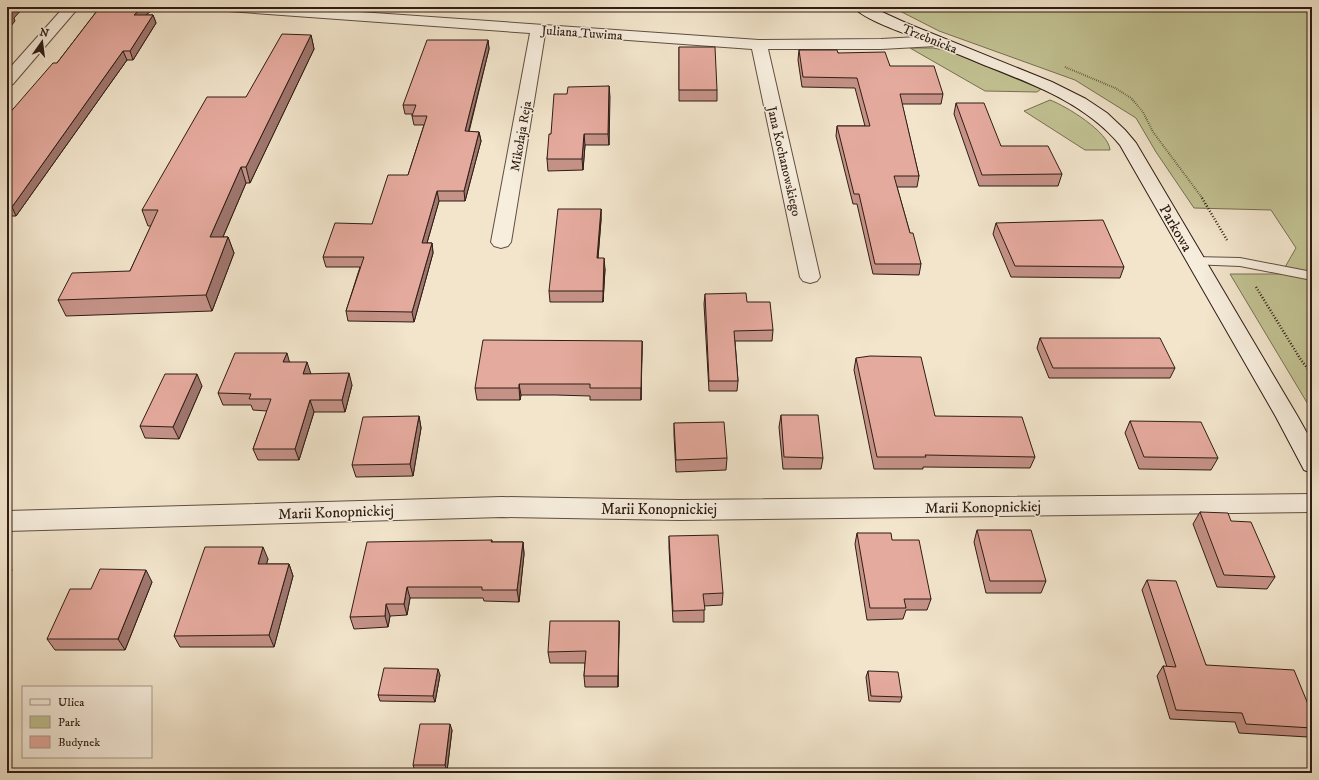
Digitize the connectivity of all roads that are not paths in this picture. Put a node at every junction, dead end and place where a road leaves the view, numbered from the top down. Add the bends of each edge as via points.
1 (72, 7) edge
2 (228, 7) edge
3 (861, 7) edge
4 (538, 29) junction
5 (936, 41) junction
6 (759, 45) junction
7 (978, 57) joint
8 (7, 81) edge
9 (501, 242) dead end
10 (1194, 261) junction
11 (1312, 276) edge
12 (810, 277) dead end
13 (1312, 464) edge
14 (1312, 503) edge
15 (7, 521) edge

1 - 8 street
2 - 4 street, Juliana Tuwima
3 - 5 street, Trzebnicka via 889,22
4 - 6 street, Juliana Tuwima
4 - 9 street, Mikołaja Reja
5 - 6 street, Juliana Tuwima
5 - 7 street, Trzebnicka
6 - 12 street, Jana Kochanowskiego
7 - 10 street, Parkowa via 1063,93 1107,121 1119,132
10 - 11 lane via 1240,262
10 - 13 street, Parkowa via 1287,417
14 - 15 street, Marii Konopnickiej via 680,510 502,507

